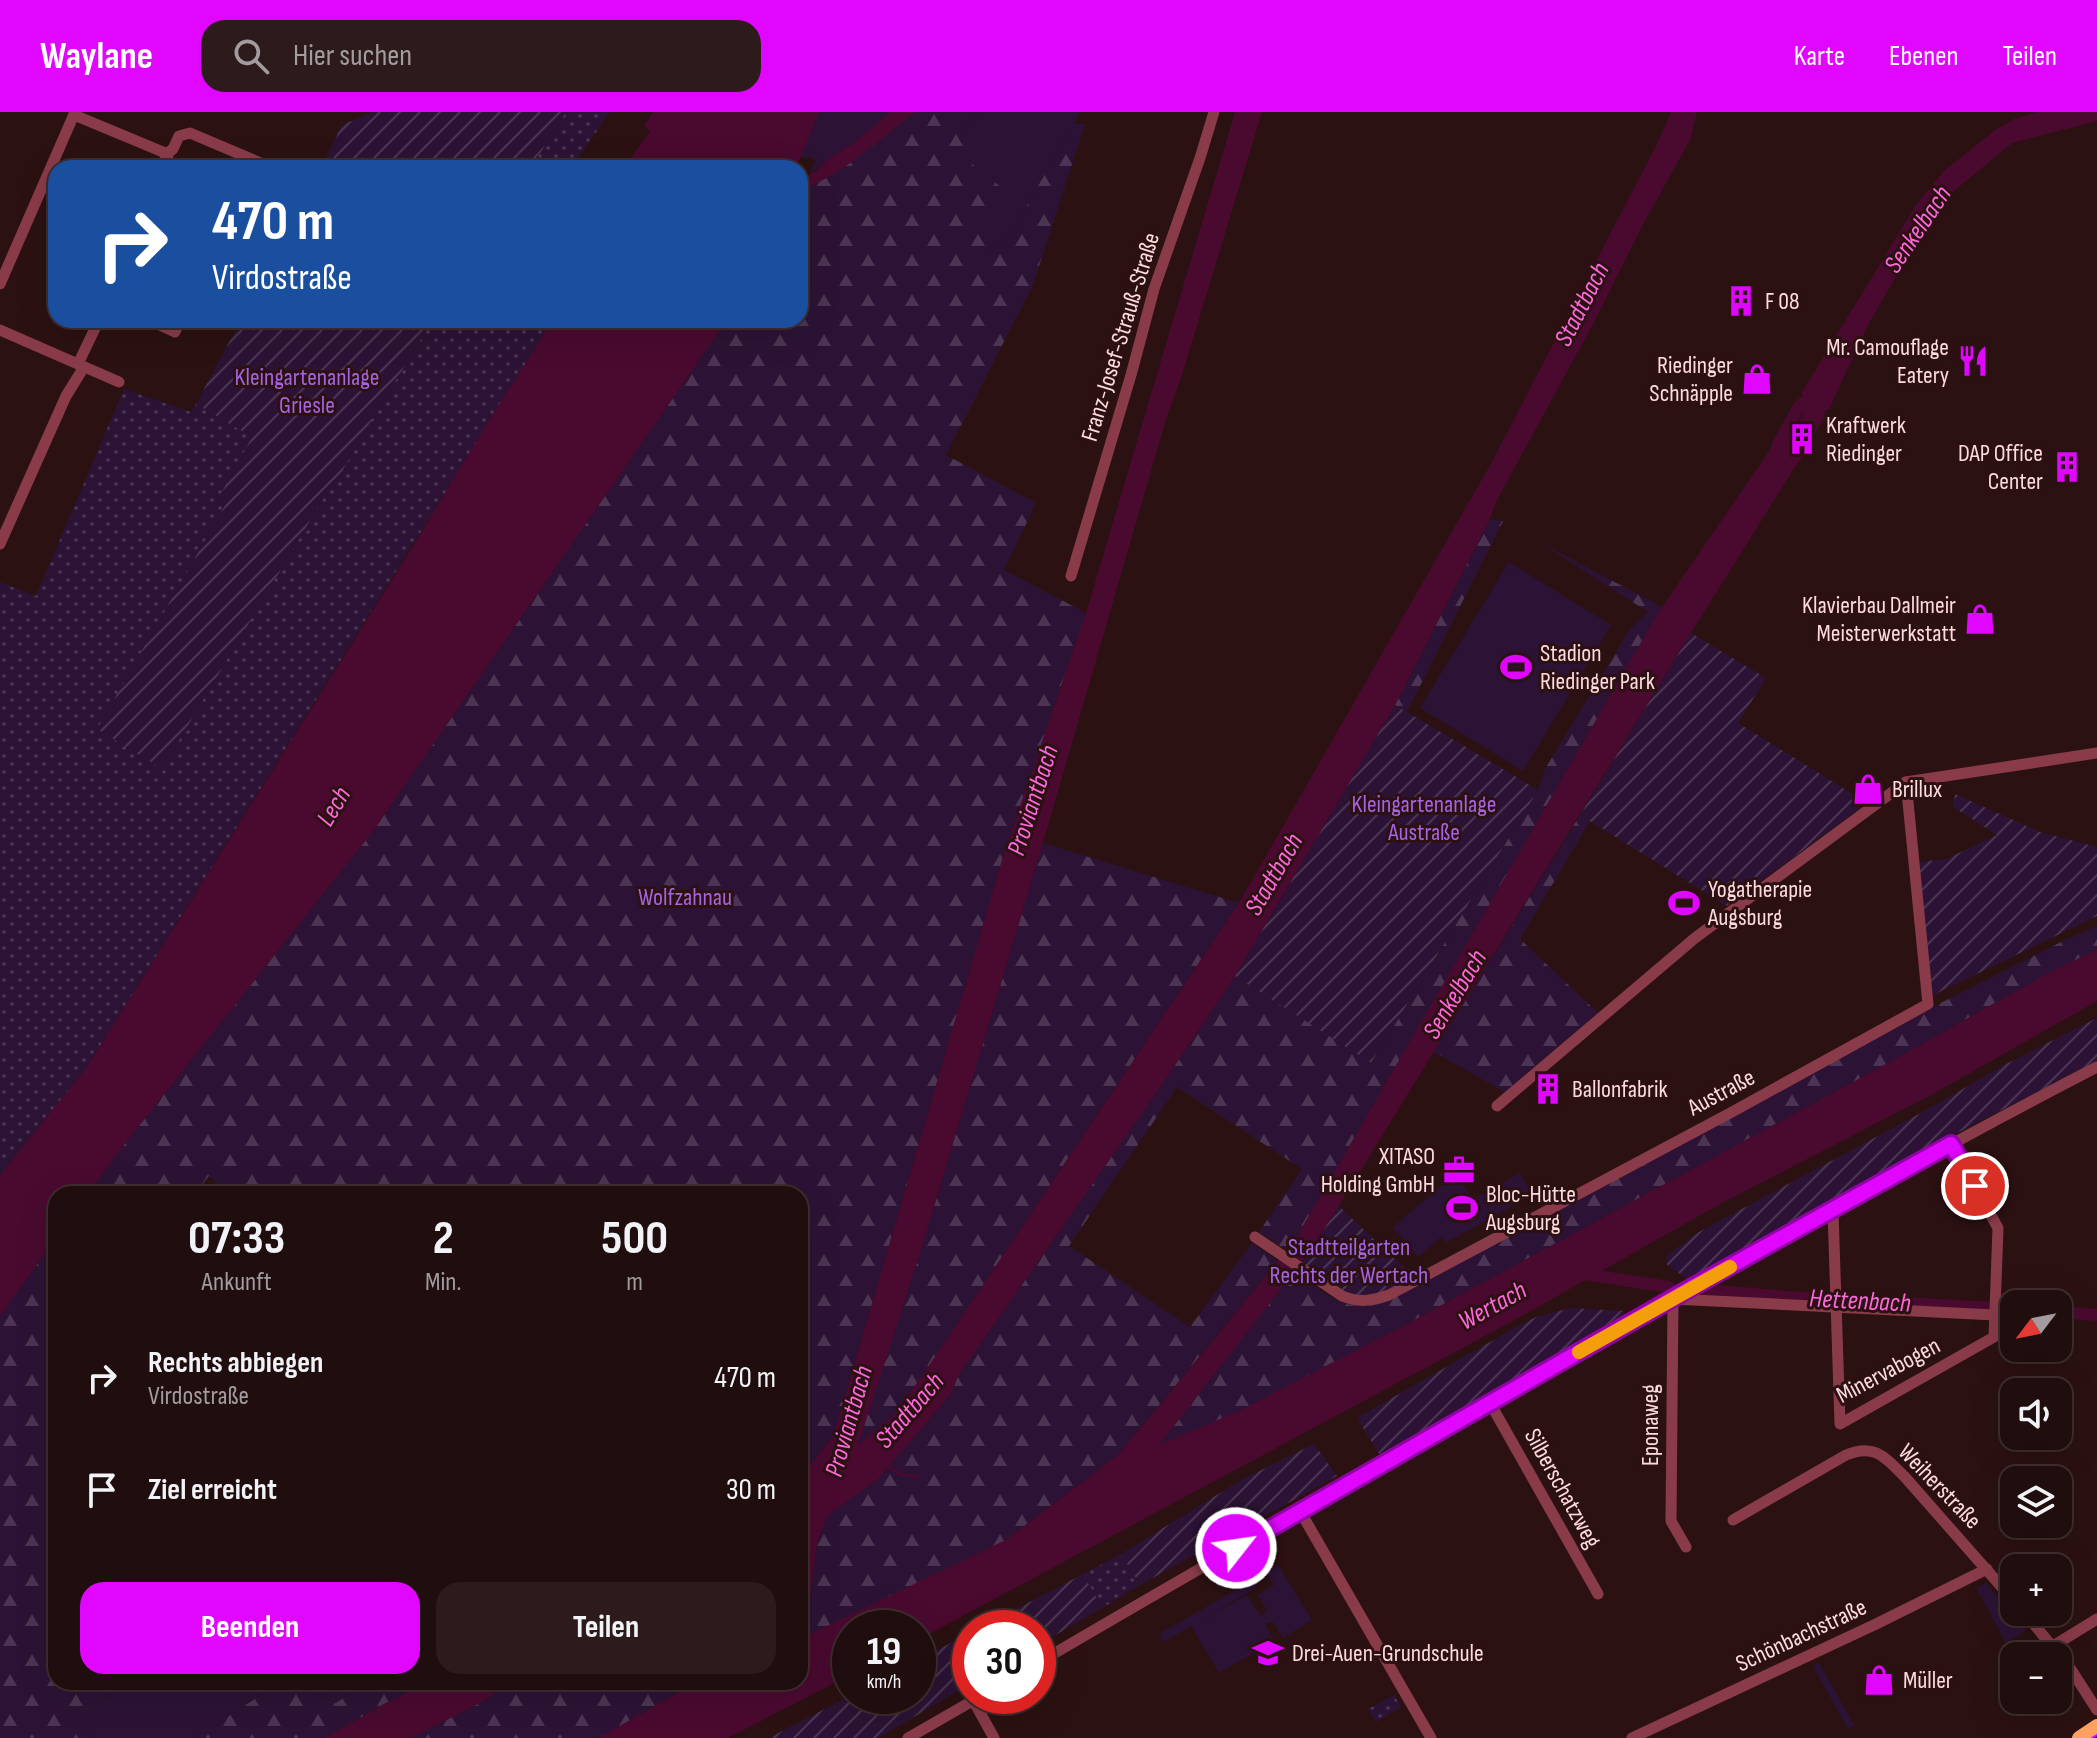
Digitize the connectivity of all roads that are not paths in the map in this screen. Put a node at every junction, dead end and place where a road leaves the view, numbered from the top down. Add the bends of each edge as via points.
1 (1214, 112) edge
2 (74, 113) edge
3 (165, 155) junction
4 (54, 160) edge
5 (168, 160) edge
6 (254, 160) edge
7 (48, 173) edge
8 (0, 284) edge
9 (96, 328) edge
10 (0, 330) edge
11 (81, 366) junction
12 (119, 382) dead end
13 (0, 544) edge
14 (1071, 576) dead end
15 (2097, 753) edge
16 (1906, 782) junction
17 (2097, 1067) edge
18 (1497, 1106) dead end
19 (1951, 1144) junction
20 (1833, 1211) junction
21 (1255, 1237) dead end
22 (1673, 1299) junction
23 (1835, 1307) junction
24 (1995, 1315) junction
25 (1490, 1403) junction
26 (1300, 1511) junction
27 (1733, 1520) dead end
28 (1686, 1547) dead end
29 (1987, 1569) junction
30 (2000, 1584) edge
31 (1598, 1594) dead end
32 (2097, 1619) edge
33 (2036, 1626) edge
34 (2050, 1642) edge
35 (2060, 1642) edge
36 (1056, 1653) edge
37 (2072, 1674) edge
38 (2097, 1710) edge
39 (952, 1712) edge
40 (984, 1714) edge
41 (2097, 1726) edge
42 (908, 1738) edge
43 (994, 1738) edge
44 (1431, 1738) edge
45 (1632, 1738) edge
46 (2079, 1738) edge

1 - 14 street, Franz-Josef-Strauß-Straße via 1154,289
2 - 3 street
2 - 4 street
3 - 5 street
3 - 6 street via 179,136 190,133
7 - 8 street
9 - 11 street
10 - 11 street
11 - 12 street
11 - 13 street
15 - 16 street
16 - 18 street via 1691,941
16 - 21 street, Austraße via 1928,1004 1376,1300 1342,1296
17 - 19 street
19 - 20 street
19 - 24 street via 1998,1228
20 - 22 street
20 - 23 street
22 - 23 street
22 - 25 street
22 - 28 street, Eponaweg via 1671,1521
23 - 24 street
23 - 24 street, Minervabogen via 1840,1424 1994,1337
25 - 26 street
25 - 31 street, Silberschatzweg
26 - 36 street
26 - 44 street
27 - 29 street, Weiherstraße via 1846,1455 1867,1450 1894,1467
29 - 30 street, Weiherstraße
29 - 45 street, Schönbachstraße
32 - 35 street
33 - 34 street
37 - 38 street
39 - 42 street
40 - 43 street
41 - 46 main road

